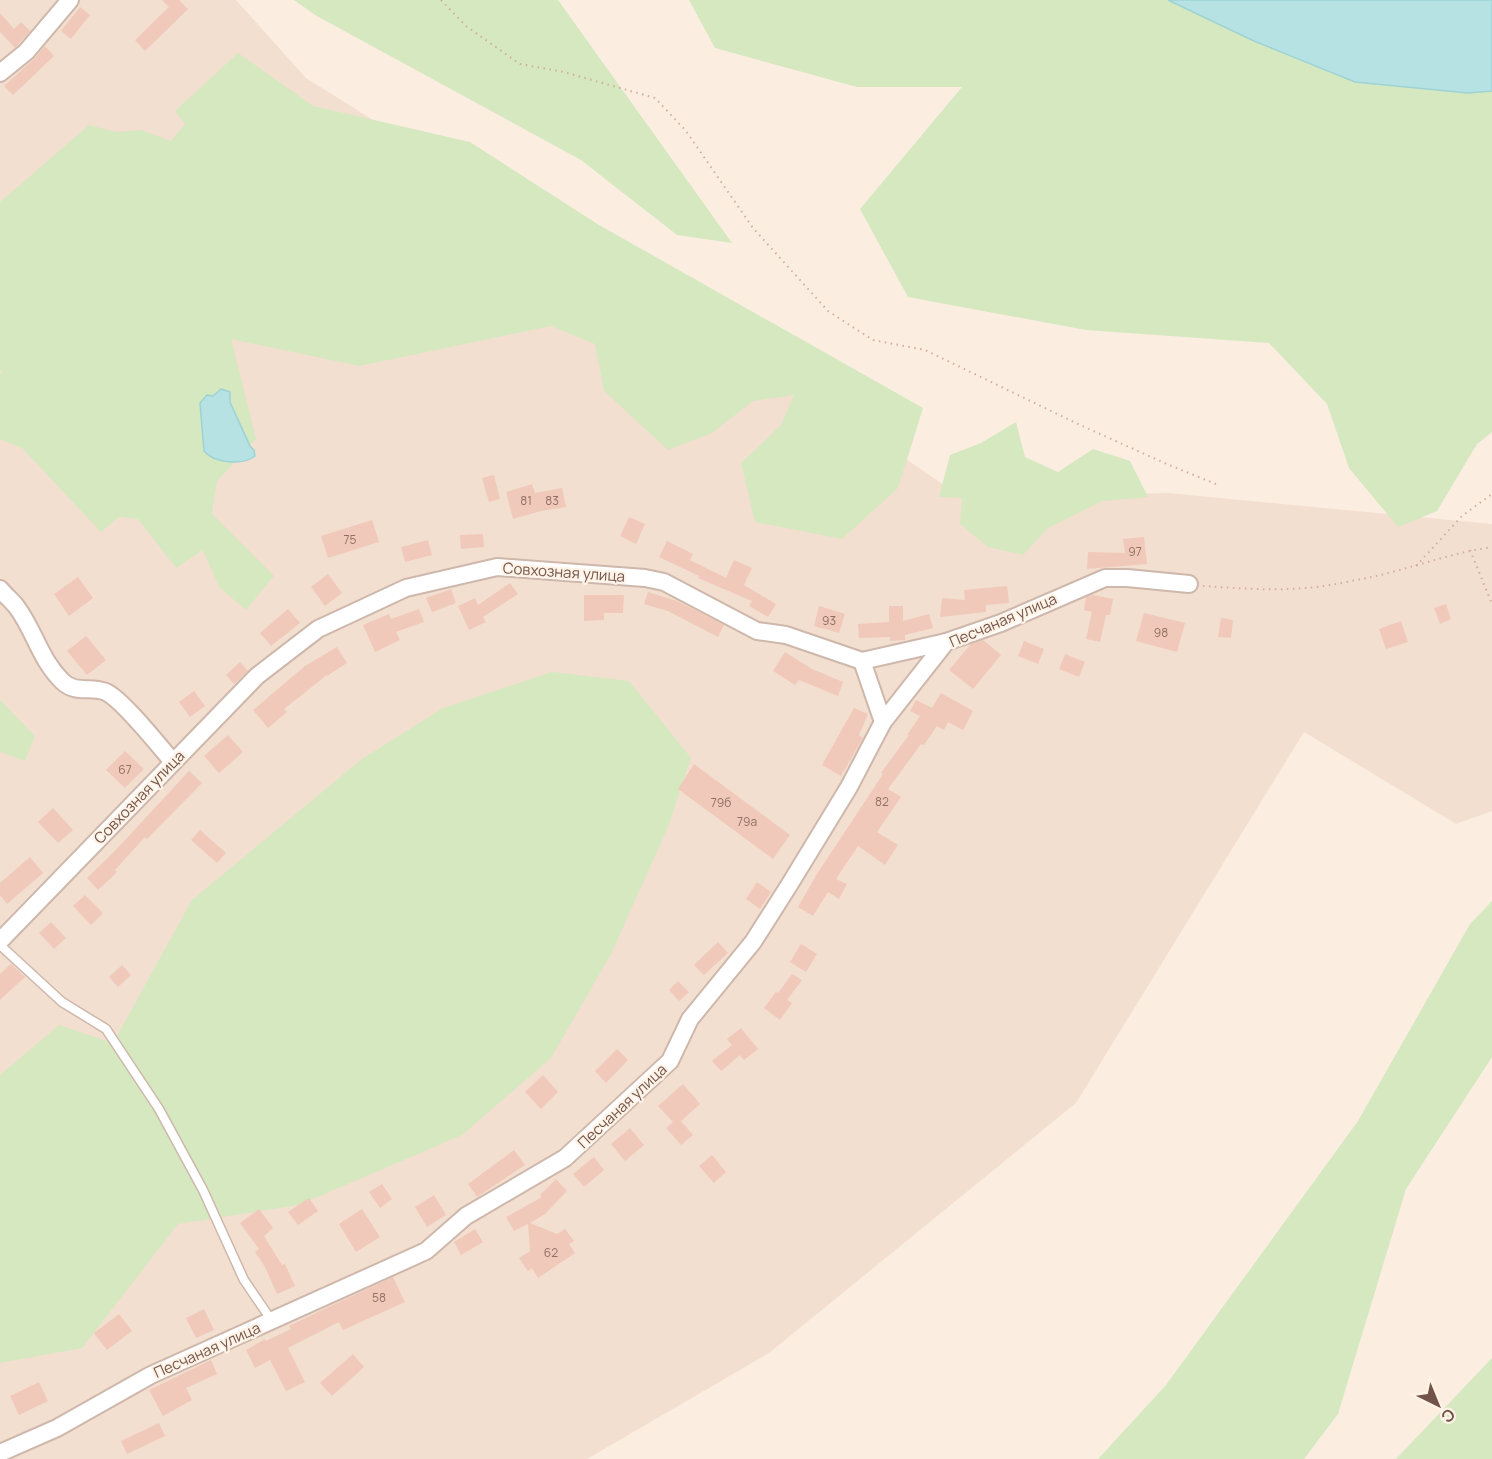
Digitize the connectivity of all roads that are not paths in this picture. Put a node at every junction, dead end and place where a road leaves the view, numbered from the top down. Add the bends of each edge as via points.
1 (70, 0) edge
2 (0, 73) edge
3 (1189, 584) road end
4 (0, 589) edge
5 (946, 642) junction
6 (862, 661) junction
7 (883, 722) junction
8 (173, 762) junction
9 (0, 943) edge
10 (272, 1322) junction
11 (0, 1453) edge

1 - 2 street via 26,52
3 - 5 street, Песчаная улица via 1105,578
4 - 8 street via 16,606 44,661 64,683 78,690 105,692 117,700
5 - 6 street
5 - 7 street, Песчаная улица
6 - 7 street
6 - 8 street, Совхозная улица via 786,635 758,632 664,582 497,567 406,588 318,629 258,676
7 - 10 street, Песчаная улица via 788,887 753,942 690,1019 670,1061 565,1158 466,1215 426,1251
8 - 9 street, Совхозная улица
9 - 10 lane via 62,1002 106,1029 159,1109 203,1190 244,1280
10 - 11 street, Песчаная улица via 152,1375 57,1428

